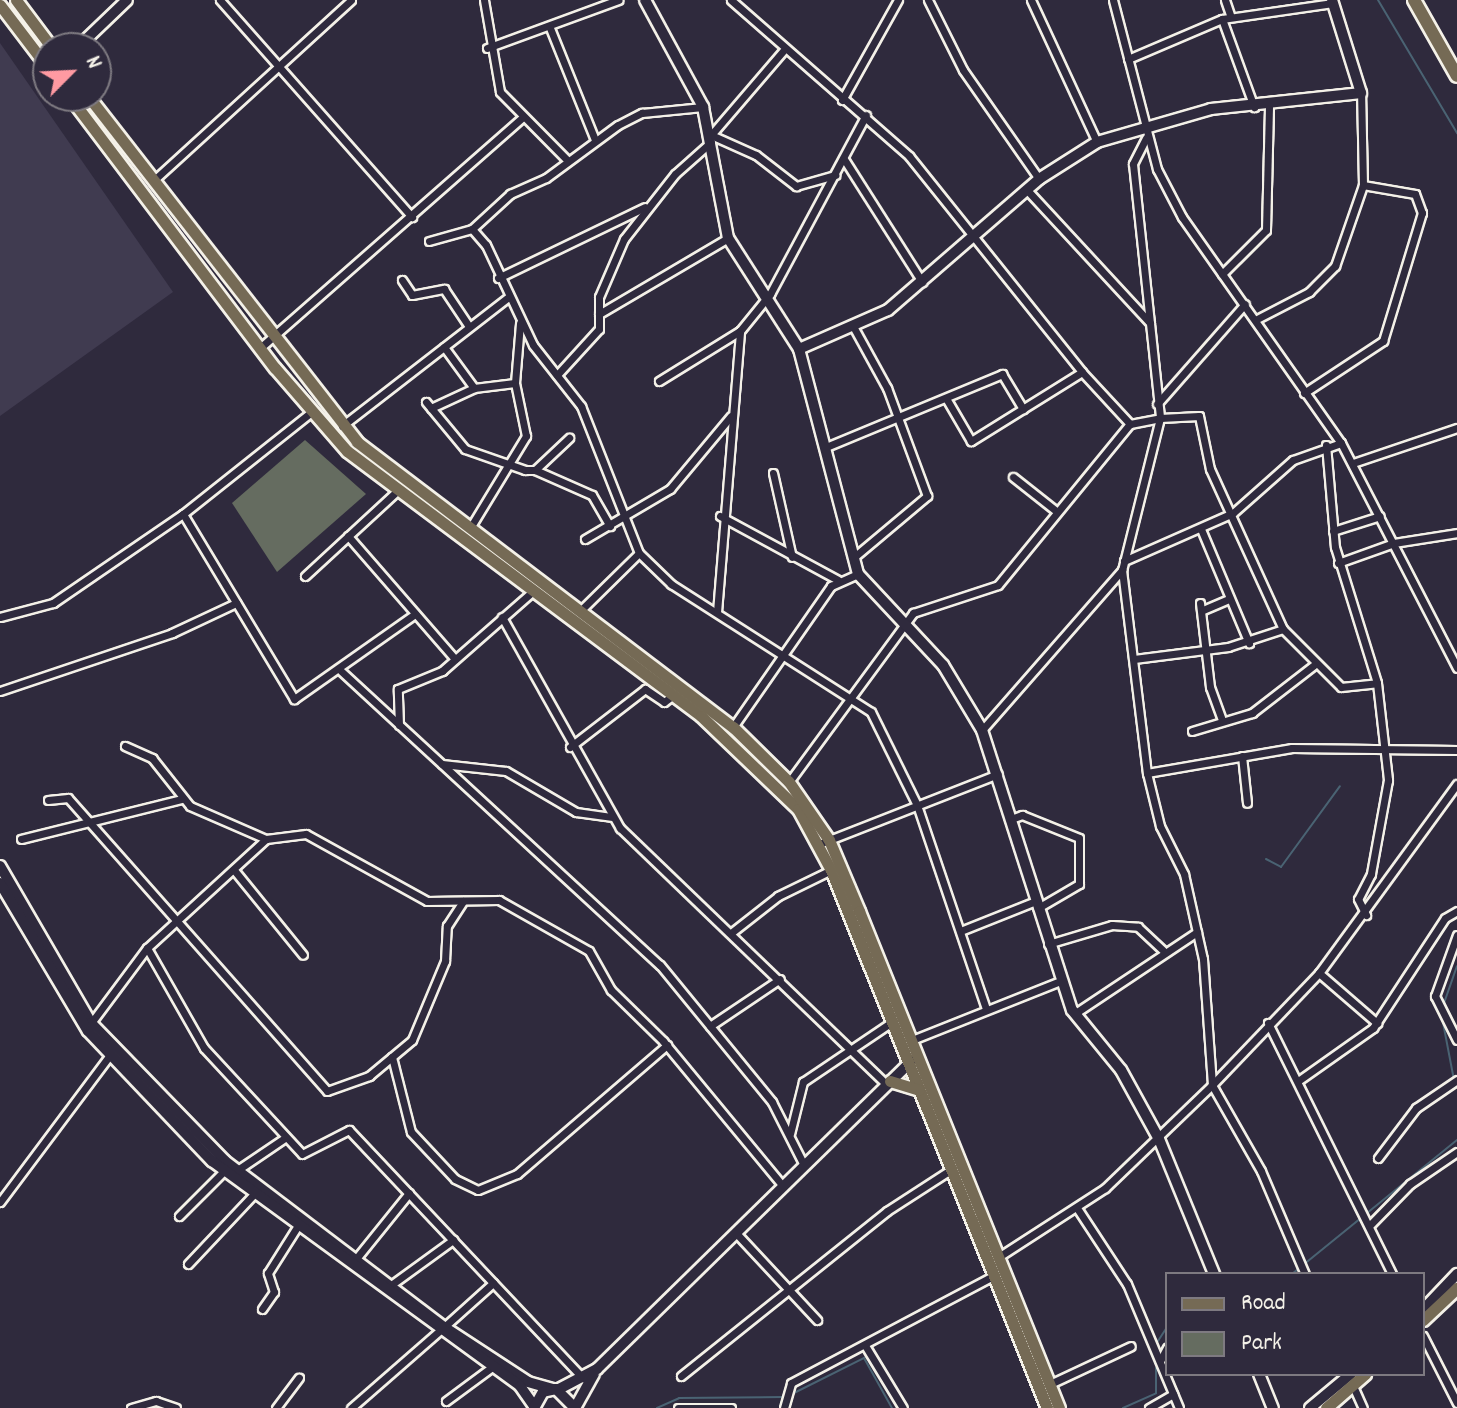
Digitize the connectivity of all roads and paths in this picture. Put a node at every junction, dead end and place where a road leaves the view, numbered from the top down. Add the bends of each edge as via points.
1 (16, 0) edge
2 (127, 0) edge
3 (220, 0) edge
4 (351, 0) edge
5 (484, 0) edge
6 (618, 0) edge
7 (645, 0) edge
8 (731, 0) edge
9 (898, 0) edge
10 (928, 0) edge
11 (1031, 0) edge
12 (1113, 0) edge
13 (1225, 0) edge
14 (1414, 0) edge
15 (1333, 1) edge
16 (0, 5) edge
17 (1231, 17) junction
18 (1222, 19) junction
19 (550, 28) junction
20 (40, 32) edge
21 (94, 32) edge
22 (32, 47) edge
23 (487, 48) junction
24 (783, 51) junction
25 (1128, 59) junction
26 (276, 61) junction
27 (1457, 76) edge
28 (1361, 93) junction
29 (842, 100) junction
30 (703, 107) junction
31 (1254, 107) junction
32 (1269, 107) junction
33 (81, 112) edge
34 (100, 112) edge
35 (866, 115) junction
36 (522, 118) junction
37 (1143, 125) junction
38 (711, 138) junction
39 (1146, 138) junction
40 (595, 140) junction
41 (1097, 142) junction
42 (844, 159) junction
43 (568, 161) junction
44 (835, 175) junction
45 (1039, 179) junction
46 (152, 182) junction
47 (1363, 185) junction
48 (1027, 190) junction
49 (647, 206) junction
50 (412, 217) junction
51 (472, 229) junction
52 (979, 236) junction
53 (728, 238) junction
54 (429, 241) dead end
55 (198, 245) junction
56 (188, 253) junction
57 (1222, 274) junction
58 (498, 278) junction
59 (402, 280) dead end
60 (923, 283) junction
61 (770, 294) junction
62 (507, 298) junction
63 (1245, 304) junction
64 (599, 314) junction
65 (1257, 319) junction
66 (520, 322) junction
67 (1150, 323) junction
68 (468, 325) junction
69 (854, 328) junction
70 (740, 331) junction
71 (271, 339) junction
72 (444, 347) junction
73 (260, 348) junction
74 (799, 349) junction
75 (1082, 372) junction
76 (557, 375) junction
77 (659, 381) dead end
78 (515, 383) junction
79 (474, 388) junction
80 (1304, 393) junction
81 (947, 400) junction
82 (1157, 405) junction
83 (1023, 409) junction
84 (310, 413) junction
85 (731, 416) junction
86 (1160, 418) junction
87 (900, 421) junction
88 (1130, 424) junction
89 (342, 426) junction
90 (1457, 428) edge
91 (569, 438) dead end
92 (1341, 443) junction
93 (1326, 445) junction
94 (826, 447) junction
95 (1353, 463) junction
96 (510, 464) junction
97 (535, 470) junction
98 (773, 473) dead end
99 (1013, 477) dead end
100 (396, 492) junction
101 (625, 510) junction
102 (1055, 510) junction
103 (1233, 513) junction
104 (183, 514) junction
105 (720, 516) junction
106 (1380, 516) junction
107 (610, 526) junction
108 (1201, 529) junction
109 (468, 530) junction
110 (1333, 531) junction
111 (1456, 533) edge
112 (348, 536) junction
113 (585, 539) dead end
114 (1394, 543) junction
115 (639, 553) junction
116 (792, 557) junction
117 (853, 558) junction
118 (1124, 561) junction
119 (1338, 563) junction
120 (1122, 570) junction
121 (858, 574) junction
122 (305, 576) dead end
123 (838, 580) junction
124 (532, 592) junction
125 (1229, 599) junction
126 (236, 603) junction
127 (579, 612) junction
128 (717, 612) junction
129 (415, 614) junction
130 (0, 617) edge
131 (502, 617) junction
132 (902, 627) junction
133 (1283, 629) junction
134 (1249, 643) junction
135 (1208, 648) junction
136 (786, 655) junction
137 (455, 659) junction
138 (1134, 659) junction
139 (1314, 665) junction
140 (1457, 668) edge
141 (341, 671) junction
142 (1377, 683) junction
143 (0, 691) edge
144 (851, 694) junction
145 (672, 696) junction
146 (1222, 720) junction
147 (399, 725) junction
148 (733, 727) junction
149 (982, 730) junction
150 (1192, 731) dead end
151 (1385, 745) junction
152 (125, 746) dead end
153 (570, 747) junction
154 (1457, 750) edge
155 (1242, 756) junction
156 (442, 764) junction
157 (1147, 773) junction
158 (998, 774) junction
159 (789, 782) junction
160 (1457, 784) edge
161 (181, 799) junction
162 (48, 800) dead end
163 (1247, 803) dead end
164 (917, 805) junction
165 (613, 817) junction
166 (1011, 819) junction
167 (84, 820) junction
168 (21, 839) dead end
169 (266, 839) junction
170 (824, 842) junction
171 (0, 866) edge
172 (234, 870) junction
173 (831, 870) junction
174 (0, 883) edge
175 (463, 901) junction
176 (1037, 904) junction
177 (1457, 911) edge
178 (1366, 915) junction
179 (180, 920) junction
180 (963, 930) junction
181 (1197, 932) junction
182 (731, 933) junction
183 (1457, 935) edge
184 (1046, 944) junction
185 (147, 948) junction
186 (1163, 950) junction
187 (303, 955) dead end
188 (1319, 973) junction
189 (780, 979) junction
190 (1060, 981) junction
191 (986, 1009) junction
192 (1074, 1014) junction
193 (892, 1022) junction
194 (91, 1023) junction
195 (1268, 1023) junction
196 (1377, 1023) junction
197 (710, 1026) junction
198 (912, 1040) junction
199 (1457, 1040) edge
200 (667, 1045) junction
201 (852, 1048) junction
202 (112, 1052) junction
203 (392, 1057) junction
204 (914, 1059) junction
205 (1457, 1080) edge
206 (1298, 1081) junction
207 (888, 1083) junction
208 (1212, 1085) junction
209 (920, 1091) junction
210 (790, 1134) junction
211 (286, 1137) junction
212 (1159, 1139) junction
213 (1457, 1152) edge
214 (1378, 1158) dead end
215 (804, 1165) junction
216 (952, 1169) junction
217 (224, 1171) junction
218 (236, 1171) junction
219 (783, 1186) junction
220 (409, 1193) junction
221 (253, 1195) junction
222 (0, 1202) edge
223 (1077, 1208) junction
224 (179, 1216) dead end
225 (1368, 1222) junction
226 (297, 1227) junction
227 (736, 1233) junction
228 (453, 1240) junction
229 (1000, 1256) junction
230 (355, 1260) junction
231 (188, 1264) dead end
232 (1213, 1272) edge
233 (1305, 1272) edge
234 (1391, 1272) edge
235 (1457, 1274) edge
236 (995, 1275) junction
237 (493, 1283) junction
238 (391, 1285) junction
239 (1457, 1288) edge
240 (792, 1291) junction
241 (1425, 1308) edge
242 (262, 1309) dead end
243 (1425, 1318) edge
244 (817, 1320) dead end
245 (441, 1329) junction
246 (1425, 1340) edge
247 (1131, 1346) dead end
248 (866, 1347) junction
249 (1165, 1352) edge
250 (1160, 1361) junction
251 (492, 1367) junction
252 (597, 1369) junction
253 (1165, 1374) edge
254 (681, 1376) dead end
255 (1166, 1376) edge
256 (1260, 1376) edge
257 (299, 1378) dead end
258 (583, 1378) junction
259 (1352, 1380) edge
260 (1050, 1384) junction
261 (556, 1389) junction
262 (1173, 1394) junction
263 (446, 1401) dead end
264 (1457, 1403) edge
265 (534, 1407) edge
266 (716, 1407) edge
267 (131, 1408) edge
268 (176, 1408) edge
269 (276, 1408) edge
270 (351, 1408) edge
271 (575, 1408) edge
272 (678, 1408) edge
273 (731, 1408) edge
274 (784, 1408) edge
275 (903, 1408) edge
276 (1047, 1408) edge
277 (1059, 1408) edge
278 (1149, 1408) edge
279 (1179, 1408) edge
280 (1273, 1408) edge
281 (1310, 1408) edge
282 (1326, 1408) edge
283 (1363, 1408) edge

1 - 20 main road
2 - 21 main road
3 - 26 street
4 - 26 street
5 - 23 street
6 - 19 street
7 - 30 main road
8 - 24 street
9 - 29 street
10 - 45 street via 963,70
11 - 41 street
12 - 25 street
13 - 17 street
14 - 27 highway
15 - 17 street
15 - 28 main road
16 - 22 main road
17 - 18 street
18 - 25 street
18 - 31 street
19 - 23 street
19 - 40 street
23 - 36 street via 500,92
24 - 29 street
24 - 38 street
25 - 37 street
26 - 46 street
26 - 50 street
28 - 32 main road
28 - 47 street
29 - 35 street
30 - 38 main road
30 - 40 street via 642,113
31 - 32 main road
31 - 37 main road
32 - 57 street via 1266,230
33 - 56 main road
34 - 46 main road
35 - 42 street
35 - 52 street
36 - 43 street
36 - 50 street
37 - 39 street
37 - 41 main road
38 - 44 street via 756,155 796,186
38 - 49 street
38 - 53 main road
39 - 57 street via 1182,217
39 - 67 street via 1133,164
40 - 43 street
41 - 45 main road
42 - 44 street
42 - 60 street
43 - 51 street via 510,194
44 - 61 street
45 - 48 main road
46 - 55 main road
47 - 65 street via 1335,266 1309,292
47 - 80 street via 1415,194 1422,213 1383,341
48 - 52 main road
48 - 67 street
49 - 58 street
49 - 64 street via 608,267
50 - 71 street
51 - 54 street
51 - 58 street
52 - 60 main road
52 - 75 street
53 - 61 main road
53 - 64 street
55 - 56 main road
55 - 71 main road
56 - 73 main road
57 - 63 street
58 - 62 street
59 - 68 street via 412,295 444,289
60 - 69 main road
61 - 70 street
61 - 74 main road
62 - 66 street
62 - 68 street
63 - 65 street
63 - 82 street
64 - 76 street via 587,347
65 - 80 street
66 - 76 street
66 - 78 street
67 - 82 street
68 - 72 street
69 - 74 main road
69 - 87 street
70 - 77 street
70 - 85 street
71 - 73 street
71 - 89 main road
72 - 79 street
72 - 89 street
73 - 84 main road
74 - 94 main road via 808,403
75 - 83 street
75 - 88 street
76 - 101 street via 581,406
78 - 79 street
78 - 96 street via 526,436
79 - 96 street via 428,405 465,449
80 - 92 street
81 - 83 street via 1002,374
81 - 83 street via 971,441
81 - 87 street
82 - 86 street
84 - 100 main road
84 - 104 street
85 - 101 street via 670,489
85 - 105 street
86 - 88 street
86 - 103 street via 1197,414 1210,469
86 - 118 street
87 - 94 street
87 - 117 street via 927,496
88 - 102 street
89 - 109 main road
90 - 95 street
91 - 97 street
92 - 93 street
92 - 95 street
93 - 103 street via 1293,460
93 - 110 street
94 - 117 main road
95 - 106 street
96 - 97 street
96 - 109 street
97 - 107 street via 592,495
98 - 116 street
99 - 102 street
100 - 112 street
100 - 124 main road
101 - 107 street
101 - 115 street
102 - 132 street via 998,585 913,613
103 - 108 street
103 - 133 street
104 - 126 street
104 - 130 street via 53,603
105 - 116 street
105 - 128 street
106 - 110 street
106 - 114 street
107 - 113 street
108 - 118 street
108 - 125 street
109 - 127 main road
110 - 119 street
111 - 114 street
112 - 122 street
112 - 129 street
114 - 119 street
114 - 140 street
115 - 127 street
115 - 128 street
116 - 123 street
117 - 121 main road
118 - 120 street
119 - 142 street
120 - 138 street
120 - 149 street
121 - 123 street
121 - 132 main road
123 - 136 street
124 - 131 street
124 - 145 main road
125 - 134 street
125 - 135 street via 1202,606
126 - 141 street via 294,699
126 - 143 street via 172,633
127 - 148 main road
128 - 136 street
129 - 137 street
129 - 141 street
131 - 137 street
131 - 153 street
132 - 144 street
132 - 149 main road via 943,665
133 - 134 street
133 - 139 street
134 - 135 street
135 - 138 street
135 - 146 street
136 - 144 street
136 - 148 street
137 - 147 street via 398,689
138 - 157 street
139 - 142 street via 1341,687
139 - 146 street via 1271,703
141 - 147 street
142 - 151 street
144 - 159 street
144 - 164 street via 871,712
145 - 153 street via 664,702 645,689
145 - 170 main road via 773,779
146 - 150 street
147 - 156 street
148 - 159 main road
149 - 158 main road
151 - 154 street
151 - 155 street
151 - 178 street via 1388,797 1358,899
152 - 161 street via 152,758
153 - 165 street
155 - 157 street
155 - 163 street
156 - 165 street via 506,771 576,812
156 - 197 street via 660,965
157 - 181 street
158 - 164 street
158 - 166 main road
159 - 170 main road
160 - 178 street
161 - 167 street
161 - 169 street
162 - 167 street via 68,798
164 - 170 street
164 - 180 street
165 - 182 street
166 - 176 main road
166 - 176 street via 1022,815 1079,838 1079,884
167 - 168 street
167 - 179 street
169 - 172 street
169 - 175 street via 306,834 427,901
170 - 173 main road
170 - 198 main road
171 - 194 main road
172 - 179 street
172 - 187 street
173 - 182 street via 778,896
173 - 193 main road
174 - 202 main road via 59,990
175 - 200 street via 499,900 589,951 611,990
175 - 203 street via 447,926 431,1003 412,1040
176 - 180 street
176 - 184 main road
177 - 196 street via 1445,918
178 - 188 street
179 - 185 street
179 - 203 street via 318,1087 339,1092
180 - 191 street
181 - 186 street
181 - 208 street
182 - 189 street
183 - 199 street via 1437,1003 1448,1011
184 - 186 street via 1112,925 1138,927
184 - 190 main road
185 - 194 street
185 - 211 street via 204,1048
186 - 192 street
188 - 195 street
188 - 196 street
189 - 197 street
189 - 201 street
190 - 191 street
190 - 192 main road
191 - 198 street
192 - 212 main road via 1121,1070
193 - 201 street
193 - 204 main road
194 - 202 main road
195 - 206 street
195 - 208 street
196 - 206 street
197 - 210 street
198 - 204 main road
200 - 203 street via 517,1174 478,1190 455,1179 411,1132
200 - 219 street
201 - 207 street
201 - 210 street via 803,1082
202 - 217 main road
202 - 218 main road
202 - 222 street
204 - 207 main road
204 - 209 main road
204 - 229 main road
205 - 214 street via 1416,1108
206 - 225 street
207 - 209 main road
207 - 215 main road
208 - 212 street
208 - 233 street
209 - 216 main road
210 - 215 street
211 - 218 street
211 - 220 street via 304,1155 349,1130
212 - 223 street
212 - 232 main road
213 - 225 street
215 - 219 main road
216 - 236 main road
216 - 240 street via 887,1211
217 - 221 main road
217 - 224 street
218 - 230 main road
219 - 227 main road
220 - 228 street
220 - 230 street
221 - 226 main road
221 - 231 street
223 - 229 street
223 - 250 street via 1127,1284
225 - 234 street
226 - 242 street via 268,1273 274,1292
226 - 245 main road
227 - 240 street
227 - 252 main road
228 - 237 street
228 - 238 street
229 - 260 main road
230 - 238 main road
235 - 241 main road
236 - 248 street
236 - 276 main road
237 - 245 street
237 - 258 street
238 - 245 main road
239 - 243 main road
240 - 244 street
240 - 254 street
245 - 251 main road
245 - 261 main road via 528,1382
245 - 270 street
246 - 264 street
247 - 260 street
248 - 274 street via 791,1383
248 - 275 street
249 - 250 street
250 - 253 street
251 - 263 street
251 - 265 main road
252 - 258 main road
252 - 271 main road
255 - 262 street
256 - 280 main road
257 - 269 street
258 - 261 main road
259 - 281 main road
259 - 282 main road
259 - 283 street
260 - 277 main road
261 - 265 main road
261 - 271 main road
262 - 278 street
262 - 279 street
266 - 272 street
266 - 273 street
267 - 268 street via 156,1401

